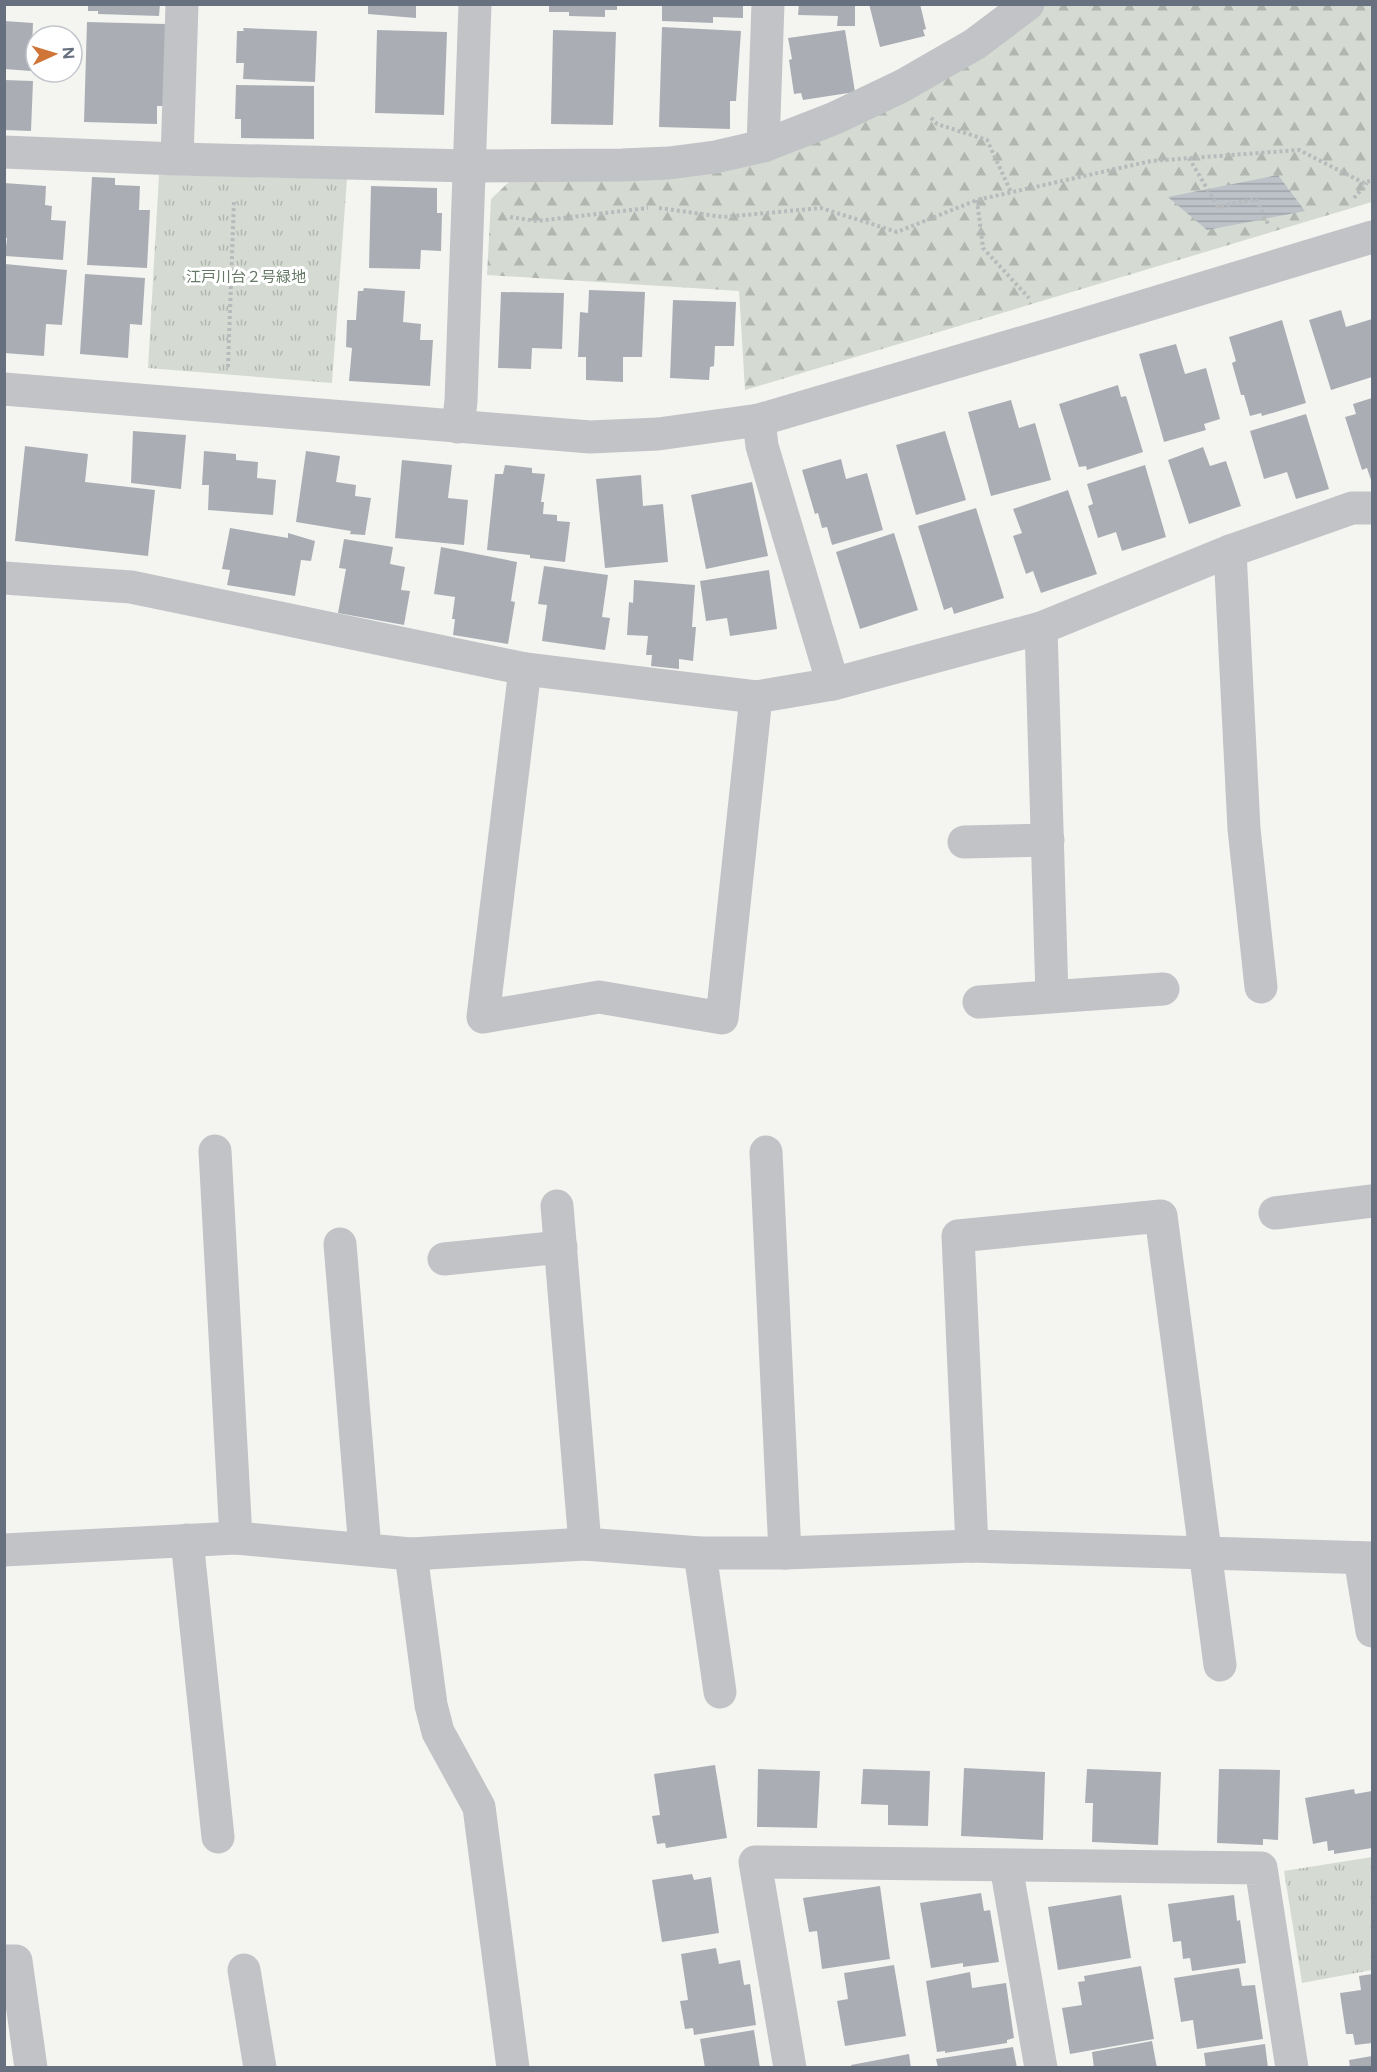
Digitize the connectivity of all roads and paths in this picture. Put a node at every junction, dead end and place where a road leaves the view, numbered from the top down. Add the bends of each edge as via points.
1 (182, 4) edge
2 (475, 4) edge
3 (768, 4) edge
4 (1028, 4) edge
5 (902, 86) junction
6 (763, 146) junction
7 (4, 152) edge
8 (1189, 158) junction
9 (177, 159) junction
10 (236, 161) junction
11 (469, 165) junction
12 (1372, 180) edge
13 (1011, 192) junction
14 (977, 200) junction
15 (468, 210) junction
16 (1270, 228) dead end
17 (1372, 237) edge
18 (1048, 335) junction
19 (228, 369) dead end
20 (4, 389) edge
21 (759, 420) junction
22 (458, 427) junction
23 (1372, 508) edge
24 (1230, 551) junction
25 (4, 578) edge
26 (1041, 628) junction
27 (525, 669) junction
28 (833, 684) junction
29 (756, 697) junction
30 (1048, 840) junction
31 (964, 842) dead end
32 (1261, 987) dead end
33 (1162, 989) dead end
34 (1052, 996) junction
35 (979, 1002) dead end
36 (215, 1151) dead end
37 (766, 1152) dead end
38 (1372, 1200) edge
39 (557, 1206) dead end
40 (1275, 1213) dead end
41 (340, 1244) dead end
42 (561, 1247) junction
43 (444, 1259) dead end
44 (236, 1538) junction
45 (187, 1540) junction
46 (585, 1544) junction
47 (972, 1546) junction
48 (365, 1549) junction
49 (4, 1550) edge
50 (700, 1553) junction
51 (785, 1553) junction
52 (1204, 1553) junction
53 (411, 1554) junction
54 (1366, 1558) edge
55 (1372, 1631) edge
56 (1220, 1665) dead end
57 (720, 1692) dead end
58 (218, 1837) dead end
59 (1006, 1866) junction
60 (4, 1961) edge
61 (244, 1970) dead end
62 (31, 2067) edge
63 (260, 2067) edge
64 (513, 2067) edge
65 (790, 2067) edge
66 (1041, 2067) edge
67 (1292, 2067) edge

1 - 9 street
2 - 11 street
3 - 6 street
4 - 5 street via 975,44
5 - 6 street
5 - 13 path via 937,124 987,140
6 - 11 street via 669,163
7 - 9 street
8 - 12 path via 1299,150 1364,183
8 - 13 path via 1151,161
8 - 16 path via 1218,207 1256,199
9 - 10 street
10 - 11 street
10 - 19 path
11 - 15 street
13 - 14 path
14 - 15 path via 897,232 821,208 723,217 658,207 537,221
14 - 18 path via 983,248 1029,297
15 - 22 street
17 - 18 street
18 - 21 street
20 - 22 street
21 - 22 street via 658,434 590,436
21 - 28 street via 762,446
23 - 24 street via 1352,508
24 - 26 street
24 - 32 street via 1244,829
25 - 27 street via 131,587
26 - 28 street
26 - 30 street
27 - 29 street
27 - 29 street via 483,1017 599,997 722,1018
28 - 29 street
30 - 31 street
30 - 34 street
33 - 34 street
34 - 35 street
36 - 44 street
37 - 51 street
38 - 40 street
39 - 42 street
41 - 48 street
42 - 43 street
42 - 46 street
44 - 45 street
44 - 48 street
45 - 49 street
45 - 58 street
46 - 50 street
46 - 53 street
47 - 51 street
47 - 52 street
47 - 52 street via 958,1236 1161,1216
48 - 53 street
50 - 51 street
50 - 57 street
52 - 54 street
52 - 56 street
53 - 64 street via 438,1732 479,1807
54 - 55 street
59 - 65 street via 755,1862
59 - 66 street
59 - 67 street via 1261,1868
60 - 62 street via 16,1961
61 - 63 street

